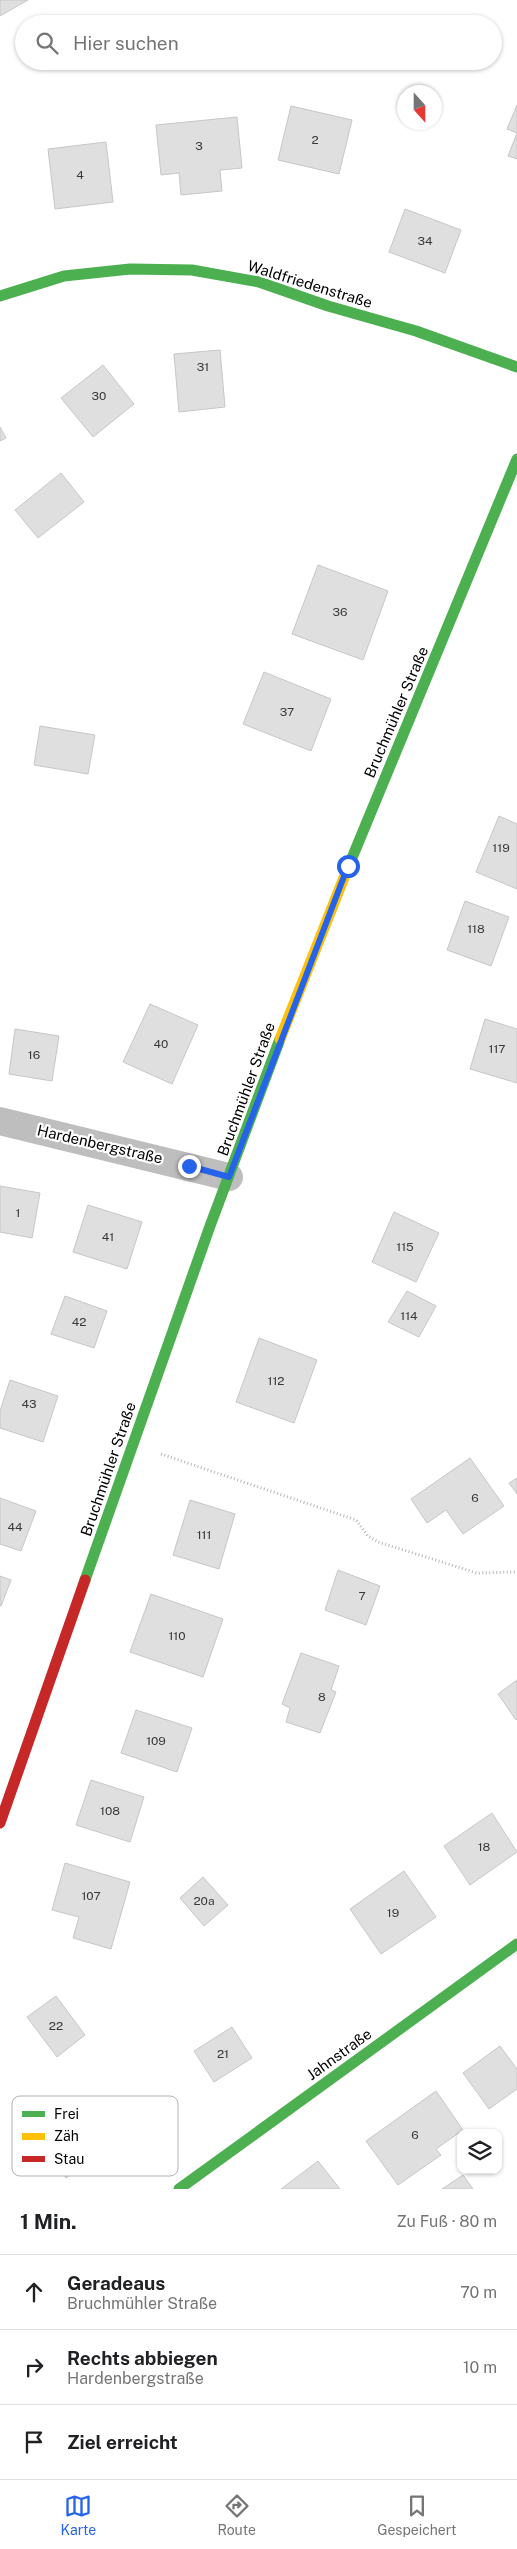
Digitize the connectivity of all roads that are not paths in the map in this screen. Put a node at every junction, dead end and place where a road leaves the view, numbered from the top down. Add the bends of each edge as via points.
1 (0, 296) edge
2 (517, 366) edge
3 (517, 459) edge
4 (0, 1120) edge
5 (229, 1177) junction
6 (0, 1823) edge
7 (517, 1944) edge
8 (179, 2189) edge

1 - 2 street, Waldfriedenstraße via 64,276 130,269 192,270 259,282
3 - 5 street, Bruchmühler Straße via 348,866
4 - 5 street, Hardenbergstraße
5 - 6 street, Bruchmühler Straße
7 - 8 street, Jahnstraße

